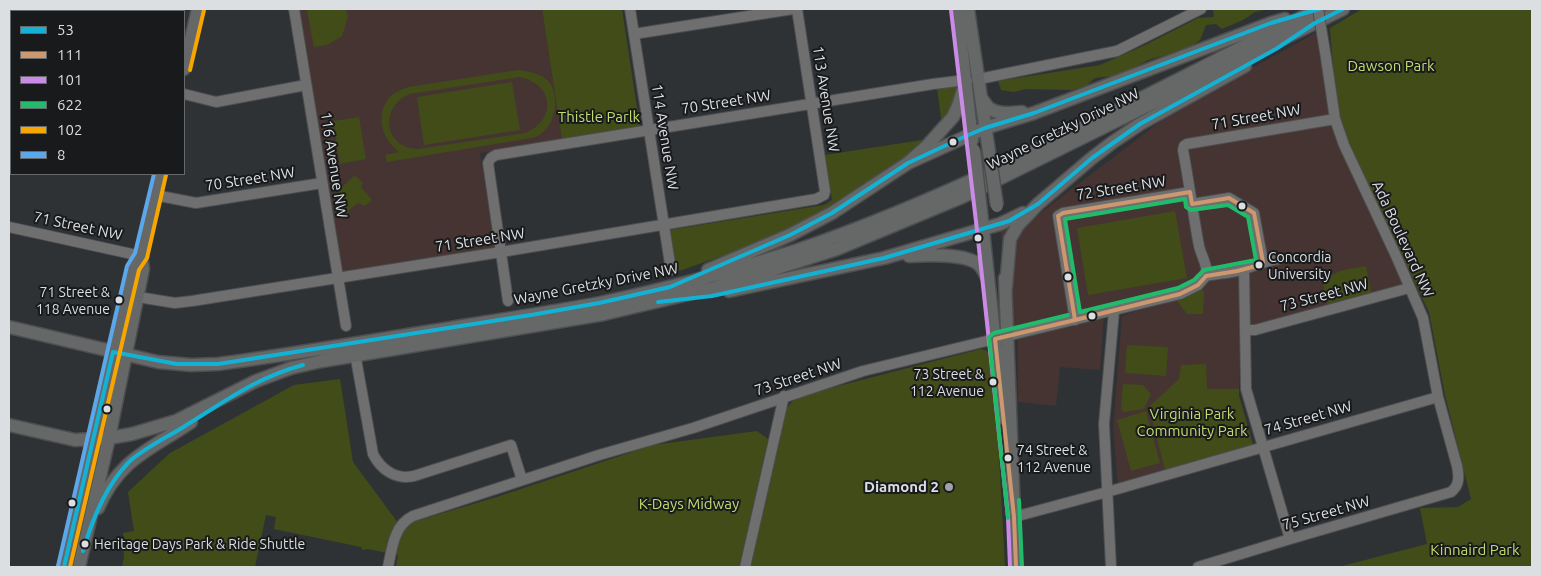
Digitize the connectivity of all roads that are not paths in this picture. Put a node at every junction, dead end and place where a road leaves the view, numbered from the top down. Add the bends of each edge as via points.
1 (198, 9) edge
2 (294, 9) edge
3 (630, 9) edge
4 (795, 9) edge
5 (957, 9) edge
6 (968, 9) edge
7 (1201, 9) edge
8 (1343, 9) edge
9 (1316, 13) edge
10 (634, 34) junction
11 (185, 65) edge
12 (970, 80) junction
13 (306, 85) junction
14 (185, 94) edge
15 (982, 98) junction
16 (812, 104) junction
17 (1042, 109) junction
18 (1335, 119) junction
19 (986, 128) junction
20 (649, 129) junction
21 (972, 134) junction
22 (908, 163) junction
23 (160, 175) edge
24 (322, 183) junction
25 (1190, 192) junction
26 (824, 194) joint
27 (154, 195) junction
28 (1038, 204) junction
29 (1192, 204) junction
30 (1000, 224) junction
31 (9, 226) edge
32 (663, 226) junction
33 (983, 229) junction
34 (501, 252) junction
35 (141, 256) junction
36 (884, 258) junction
37 (1279, 259) dead end
38 (1263, 262) junction
39 (1244, 269) junction
40 (672, 270) dead end
41 (1206, 276) junction
42 (337, 278) junction
43 (988, 278) junction
44 (1006, 287) junction
45 (1409, 288) junction
46 (669, 293) junction
47 (138, 297) junction
48 (508, 300) dead end
49 (1114, 311) junction
50 (1075, 320) junction
51 (346, 326) dead end
52 (9, 327) edge
53 (1246, 330) junction
54 (1008, 336) junction
55 (994, 339) junction
56 (354, 349) junction
57 (113, 352) junction
58 (127, 355) junction
59 (228, 396) junction
60 (784, 396) junction
61 (1438, 397) junction
62 (9, 426) edge
63 (109, 438) junction
64 (92, 440) junction
65 (1262, 447) junction
66 (522, 480) junction
67 (1458, 482) joint
68 (1107, 492) junction
69 (1014, 517) junction
70 (1290, 538) junction
71 (85, 542) junction
72 (1204, 566) edge
73 (64, 567) edge
74 (79, 567) edge
75 (388, 567) edge
76 (745, 567) edge
77 (1016, 567) edge
78 (1111, 567) edge

1 - 11 main road
2 - 13 street, 116 Avenue NW
3 - 10 street, 114 Avenue NW
4 - 10 street
4 - 16 street, 113 Avenue NW
5 - 12 main road
6 - 12 main road
7 - 12 street, 70 Street NW via 1116,51
8 - 9 main road, Wayne Gretzky Drive NW
9 - 17 main road via 1271,23
9 - 18 street, Ada Boulevard NW, bridge
9 - 28 main road via 1276,49 1140,124 1092,158
9 - 46 main road, Wayne Gretzky Drive NW via 948,192 875,222
10 - 20 street, 114 Avenue NW
12 - 15 main road
12 - 16 street, 70 Street NW
12 - 21 main road
12 - 22 main road via 953,117
13 - 14 street via 216,102
13 - 24 street, 116 Avenue NW
15 - 17 main road via 990,109 997,112
15 - 19 main road
16 - 20 street, 70 Street NW
16 - 26 street, 113 Avenue NW
17 - 19 main road
18 - 25 street, 71 Street NW via 1184,146
18 - 45 street, Ada Boulevard NW via 1344,146
19 - 21 main road
19 - 30 main road, bridge
20 - 32 street, 114 Avenue NW
20 - 34 street, 70 Street NW via 491,158 488,163
21 - 22 main road
21 - 33 main road, bridge
22 - 46 main road via 832,213
23 - 27 main road
24 - 27 street, 70 Street NW via 196,203
24 - 42 street, 116 Avenue NW
25 - 29 street
25 - 50 street, 72 Street NW via 1058,216
26 - 32 street, 71 Street NW via 816,199
27 - 35 main road
28 - 30 main road
28 - 44 main road via 1018,224 1010,239
29 - 38 street via 1229,198 1254,213
29 - 41 street
30 - 33 main road
30 - 44 main road
31 - 35 street, 71 Street NW
32 - 34 street, 71 Street NW
32 - 40 street, 114 Avenue NW
33 - 36 main road
33 - 43 main road
34 - 42 street, 71 Street NW
34 - 48 street
35 - 47 main road via 143,269
35 - 57 main road via 133,267
36 - 43 main road via 924,255 967,259 980,265
36 - 46 main road via 712,296
37 - 38 street
38 - 39 street
39 - 41 street
39 - 53 street
41 - 49 street, 73 Street NW via 1198,285 1180,294
42 - 47 street, 71 Street NW via 175,303
42 - 51 street, 116 Avenue NW
43 - 55 main road
44 - 54 main road
45 - 53 street, 73 Street NW
45 - 61 street, Ada Boulevard NW via 1423,318
46 - 56 main road, Wayne Gretzky Drive NW via 574,320
47 - 58 main road
49 - 50 street, 73 Street NW
49 - 68 street via 1104,424
50 - 54 street, 73 Street NW
52 - 57 main road, Wayne Gretzky Drive NW
53 - 65 street via 1246,389
54 - 55 street, 73 Street NW
54 - 69 main road
55 - 60 street, 73 Street NW via 864,371
55 - 69 main road
56 - 58 main road, Wayne Gretzky Drive NW via 205,365 177,364
56 - 59 main road, Wayne Gretzky Drive NW via 256,381
56 - 66 street via 373,454 388,472 398,477 414,476 511,445
57 - 58 main road, Wayne Gretzky Drive NW
57 - 64 main road
58 - 63 main road
59 - 63 main road, Wayne Gretzky Drive NW via 176,421
59 - 71 main road via 129,462 117,475 99,506
60 - 66 street, 73 Street NW via 693,428
60 - 76 street
61 - 65 street, 74 Street NW
61 - 67 street, Ada Boulevard NW via 1457,466
62 - 64 main road, Wayne Gretzky Drive NW
63 - 64 main road, Wayne Gretzky Drive NW
63 - 71 main road
64 - 73 main road
65 - 68 street, 74 Street NW
65 - 70 street
66 - 75 street, 73 Street NW via 403,522 394,539
67 - 70 street, 75 Street NW via 1451,492
68 - 69 street, 74 Street NW
68 - 78 street
69 - 77 main road
70 - 72 street, 75 Street NW
71 - 74 main road

